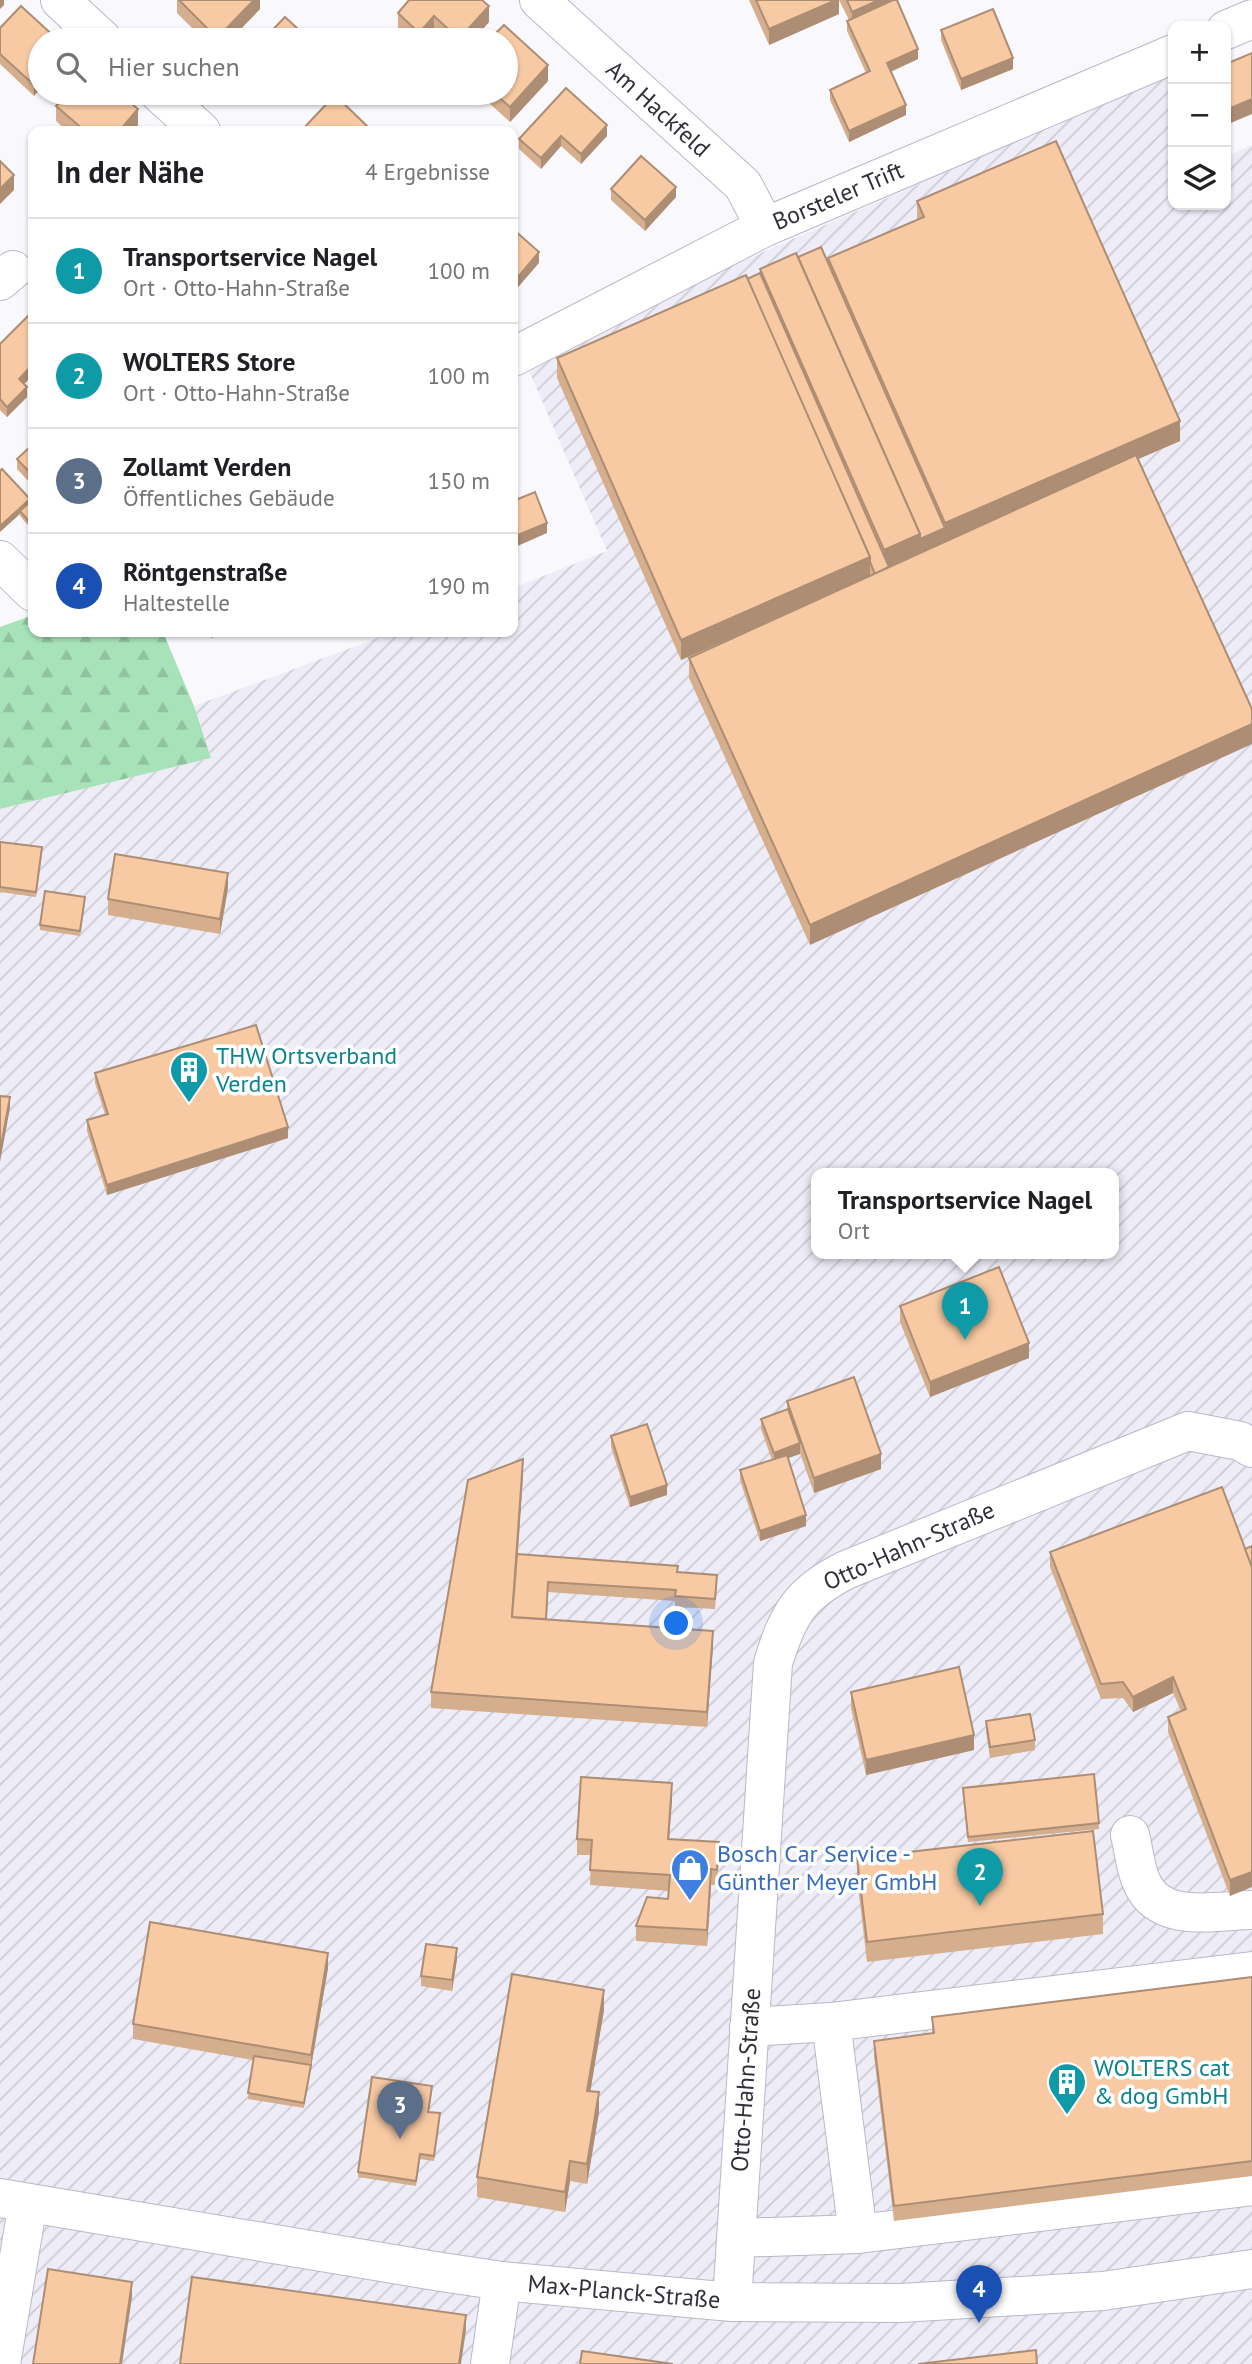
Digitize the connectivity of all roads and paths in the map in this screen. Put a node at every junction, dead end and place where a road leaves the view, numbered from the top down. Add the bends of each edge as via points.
1 (60, 0) edge
2 (538, 0) edge
3 (1252, 19) edge
4 (90, 28) edge
5 (1231, 28) edge
6 (1168, 56) edge
7 (172, 105) edge
8 (195, 126) edge
9 (765, 227) junction
10 (518, 354) edge
11 (0, 560) edge
12 (28, 587) edge
13 (1252, 1448) edge
14 (1130, 1835) dead end
15 (1252, 1910) edge
16 (1252, 1971) edge
17 (831, 2022) junction
18 (749, 2027) junction
19 (1252, 2186) edge
20 (14, 2200) edge
21 (858, 2234) junction
22 (736, 2238) junction
23 (1252, 2269) edge
24 (502, 2281) junction
25 (732, 2302) junction
26 (1, 2364) edge
27 (490, 2364) edge

1 - 4 street
2 - 9 street, Am Hackfeld via 743,186
3 - 5 street
6 - 9 street, Borsteler Trift
7 - 8 street
9 - 10 street, Borsteler Trift
11 - 12 street
13 - 18 street, Otto-Hahn-Straße via 1240,1441 1188,1431 846,1570 817,1585 798,1605 773,1663
14 - 15 street via 1142,1884 1157,1902 1191,1913
16 - 17 street
17 - 18 street
17 - 21 street
18 - 22 street, Otto-Hahn-Straße
19 - 21 street
20 - 24 street, Max-Planck-Straße
20 - 26 street
21 - 22 street
22 - 25 street, Otto-Hahn-Straße
23 - 25 street, Max-Planck-Straße via 1103,2291 901,2303
24 - 25 street, Max-Planck-Straße
24 - 27 street

